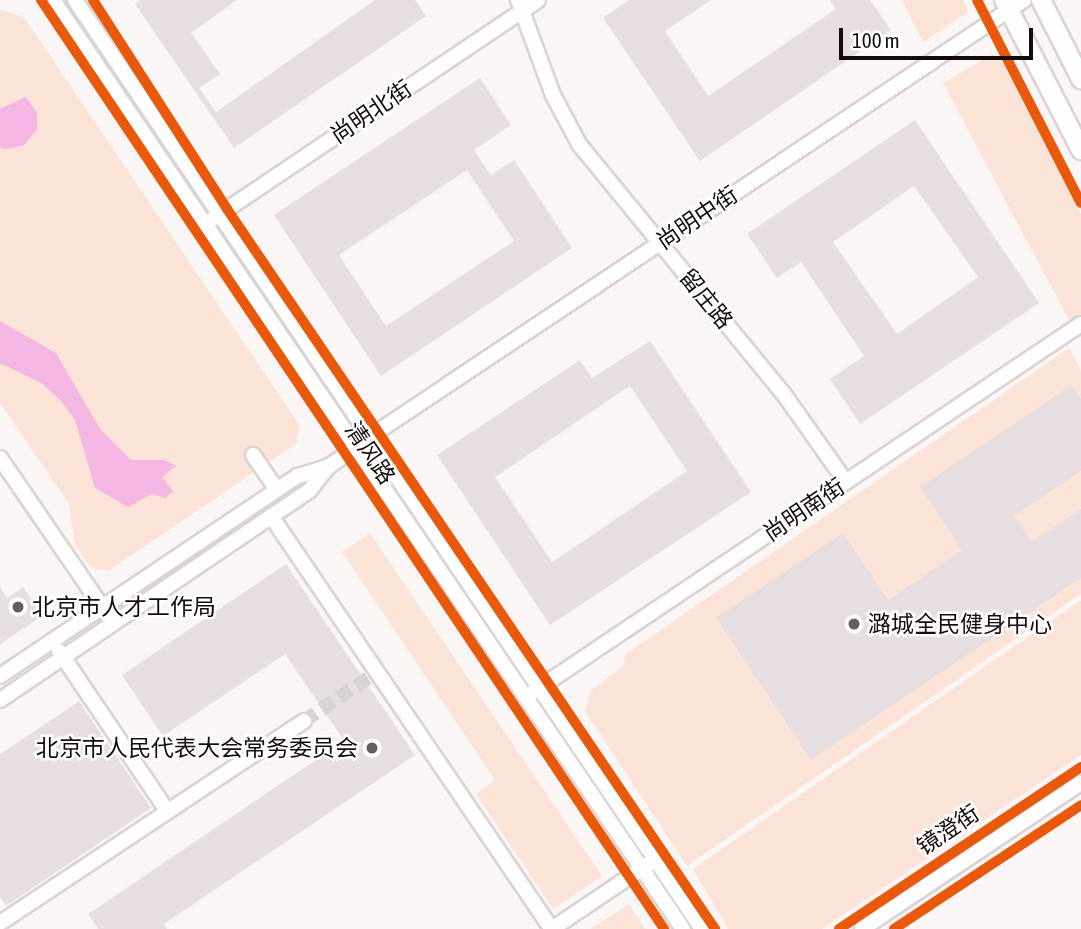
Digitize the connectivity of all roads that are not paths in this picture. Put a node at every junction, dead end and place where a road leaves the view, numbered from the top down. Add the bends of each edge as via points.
1 (53, 0) edge
2 (75, 0) edge
3 (538, 0) edge
4 (1041, 0) edge
5 (1012, 3) edge
6 (519, 6) edge
7 (1081, 79) edge
8 (1081, 150) edge
9 (217, 216) junction
10 (204, 225) junction
11 (660, 243) junction
12 (1081, 324) edge
13 (371, 436) junction
14 (357, 446) junction
15 (253, 455) dead end
16 (0, 458) edge
17 (328, 467) junction
18 (846, 482) junction
19 (277, 490) junction
20 (271, 516) junction
21 (102, 608) junction
22 (113, 623) junction
23 (52, 641) junction
24 (63, 657) junction
25 (0, 676) edge
26 (540, 688) junction
27 (526, 697) junction
28 (0, 700) edge
29 (304, 721) tunnel mouth
30 (1081, 783) edge
31 (168, 812) junction
32 (656, 860) junction
33 (642, 869) junction
34 (0, 923) edge
35 (552, 929) edge
36 (683, 929) edge
37 (702, 929) edge
38 (862, 929) edge

1 - 10 street, 清风路
2 - 9 street, 清风路
3 - 6 street, 尚明北街
4 - 7 main road
5 - 8 main road
5 - 11 street, 尚明中街
6 - 9 street, 尚明北街
6 - 11 street, 留庄路 via 553,95 579,144
9 - 10 street, 尚明北街
9 - 13 street, 清风路
10 - 14 street, 清风路
11 - 13 street, 尚明中街
11 - 18 street, 留庄路 via 783,393
12 - 18 street, 尚明南街
13 - 14 street, 尚明中街
13 - 26 street, 清风路
14 - 17 street, 尚明中街
14 - 27 street, 清风路
15 - 19 street
16 - 21 street
17 - 19 street via 298,476
17 - 20 street via 309,491
18 - 26 street, 尚明南街
19 - 21 street
20 - 22 street
20 - 35 street via 373,675
21 - 22 street
21 - 23 street
22 - 24 street
23 - 24 street
23 - 25 street
24 - 28 street
24 - 31 street
26 - 27 street, 尚明南街
26 - 32 street, 清风路
27 - 33 street, 清风路
29 - 31 street
30 - 38 street, 镜澄街
31 - 34 street
32 - 33 street
32 - 37 street, 清风路
33 - 35 street
33 - 36 street, 清风路

